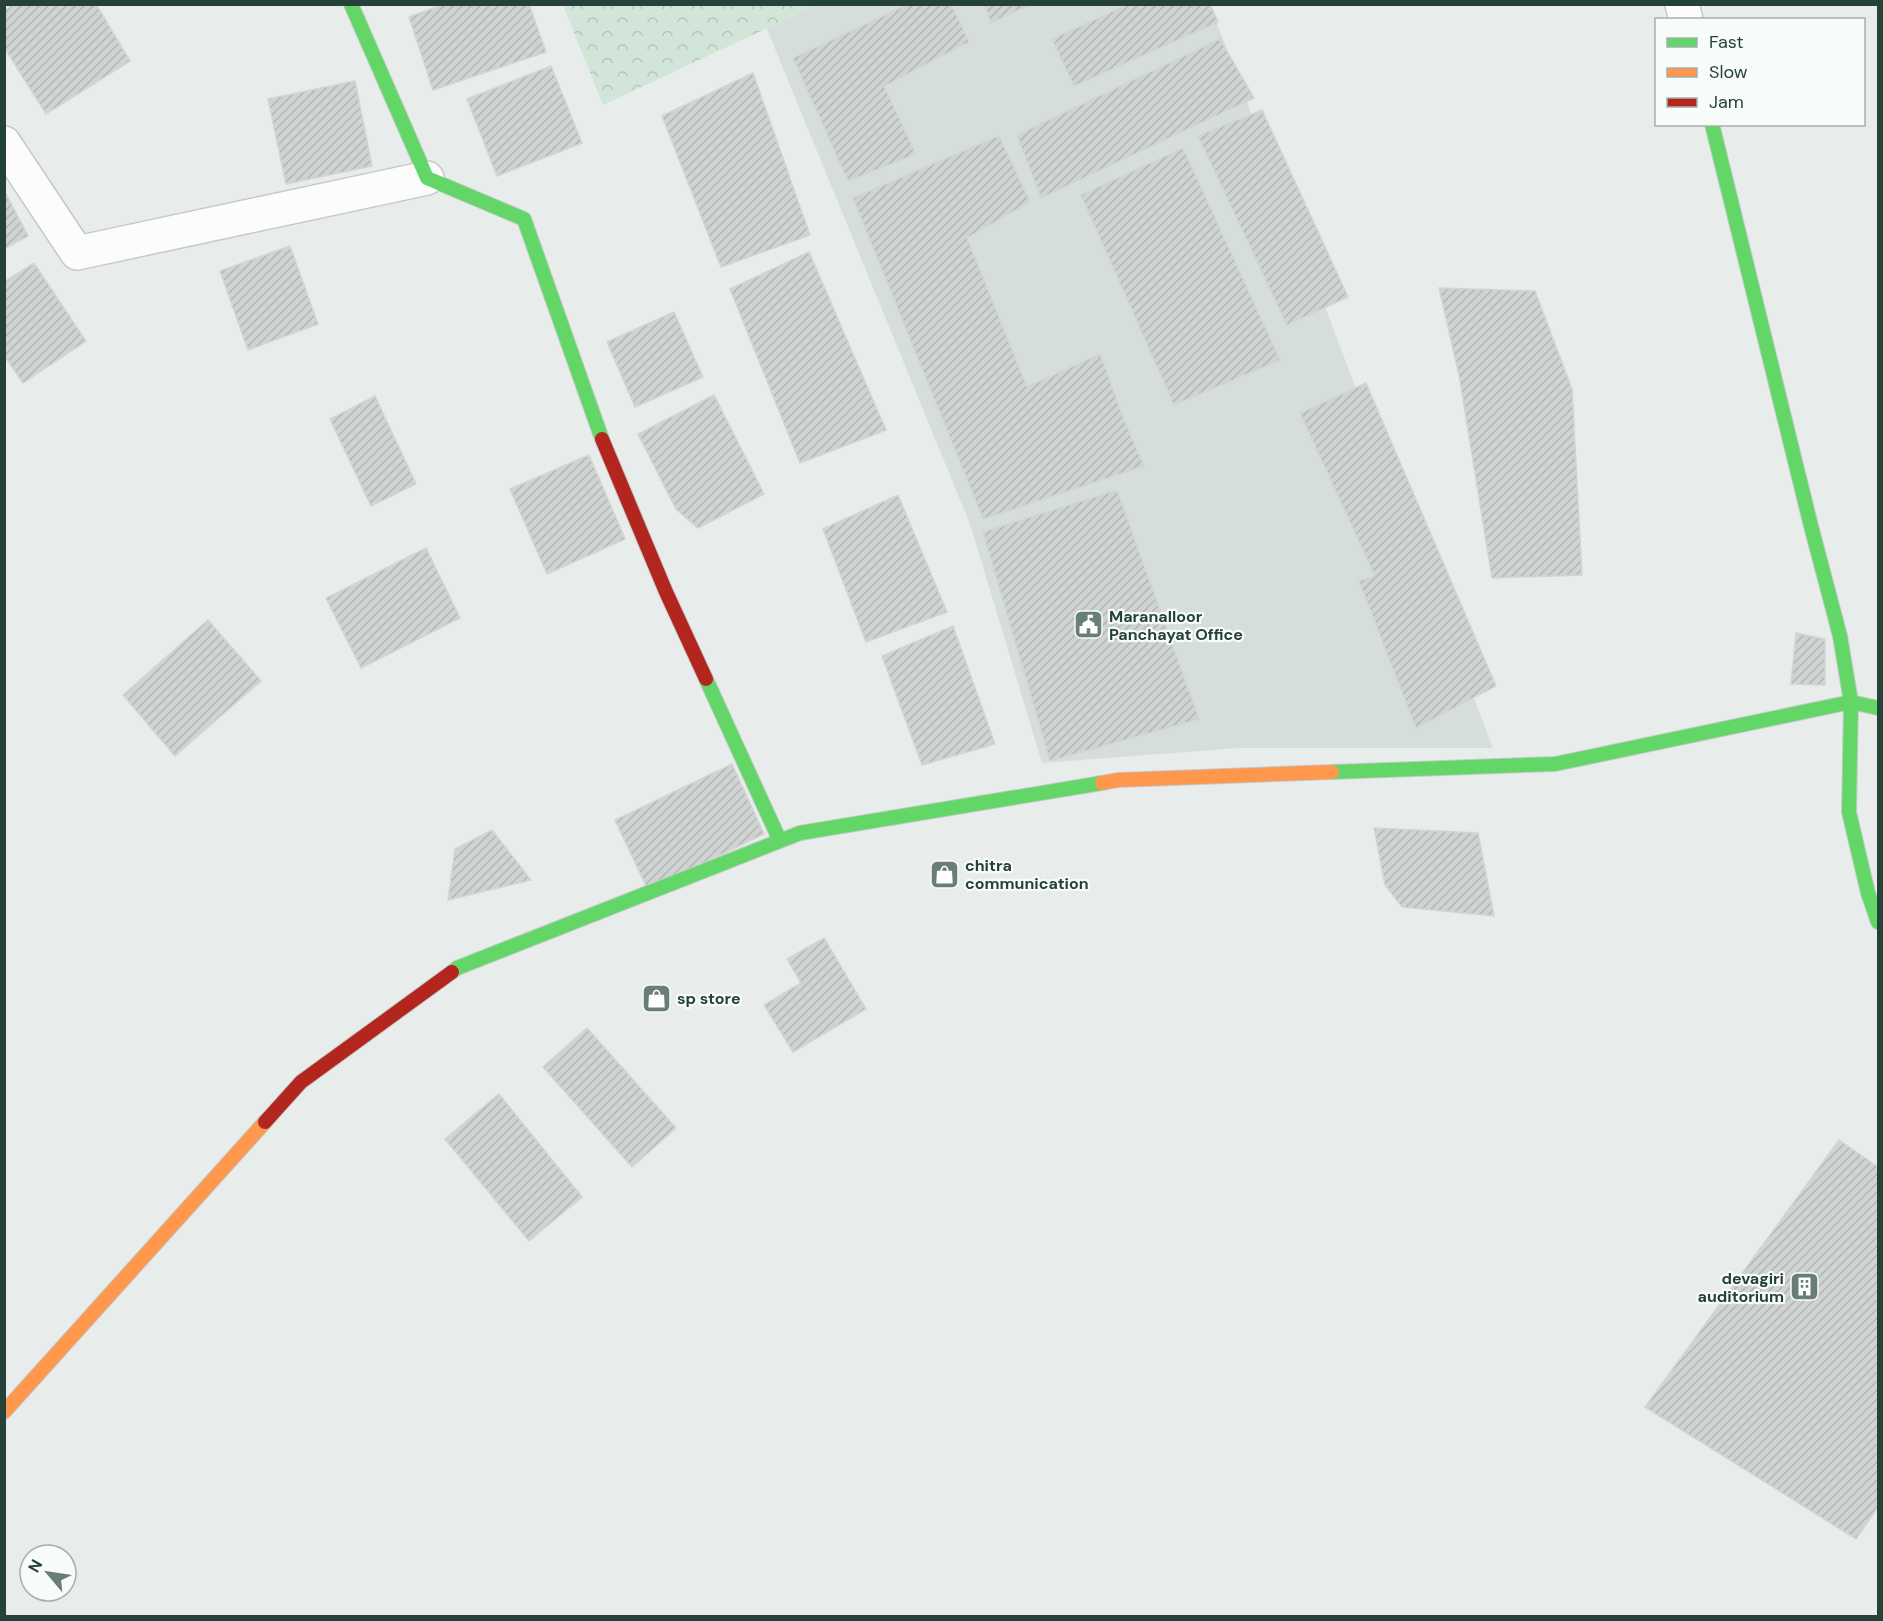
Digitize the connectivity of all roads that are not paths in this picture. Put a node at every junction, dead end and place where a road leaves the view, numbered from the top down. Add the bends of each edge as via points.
1 (351, 4) edge
2 (1712, 126) edge
3 (4, 144) edge
4 (427, 178) junction
5 (1851, 702) junction
6 (1878, 708) edge
7 (780, 841) junction
8 (1878, 922) edge
9 (4, 1412) edge

1 - 4 street
2 - 5 street via 1840,636
3 - 4 street via 77,253
4 - 7 street via 524,219 604,444 666,592
5 - 6 street
5 - 7 street via 1555,764 1118,780 800,833
5 - 8 street via 1849,812
7 - 9 street via 457,968 301,1082

